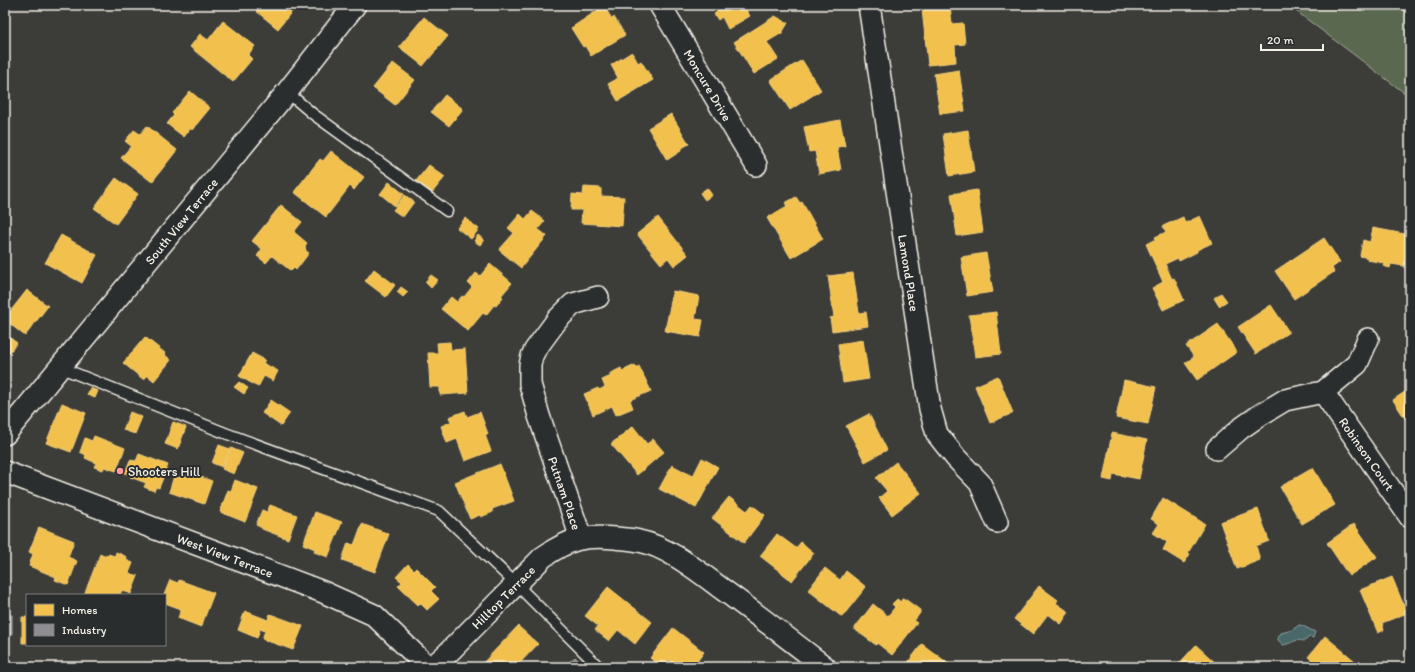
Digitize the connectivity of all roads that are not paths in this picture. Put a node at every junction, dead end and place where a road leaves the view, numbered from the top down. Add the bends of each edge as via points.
1 (355, 5) edge
2 (660, 5) edge
3 (869, 5) edge
4 (287, 92) junction
5 (756, 165) dead end
6 (447, 210) dead end
7 (598, 297) dead end
8 (1368, 339) dead end
9 (59, 367) junction
10 (1323, 392) junction
11 (5, 434) edge
12 (1217, 449) dead end
13 (5, 472) edge
14 (1410, 517) edge
15 (997, 522) dead end
16 (581, 538) junction
17 (516, 584) junction
18 (428, 667) edge
19 (432, 667) edge
20 (599, 667) edge
21 (825, 667) edge

1 - 4 street, South View Terrace
2 - 5 street, Moncure Drive
3 - 15 street, Lamond Place via 930,409 937,434 980,483
4 - 6 lane
4 - 9 street, South View Terrace
7 - 16 street, Putnam Place via 573,304 557,320 535,350 530,365 530,384
8 - 10 street via 1358,364
9 - 11 street, South View Terrace
9 - 17 lane via 225,433 439,511
10 - 12 street via 1285,400 1240,429
10 - 14 street, Robinson Court
13 - 18 street, West View Terrace via 362,609 374,615
16 - 17 street, Hilltop Terrace via 569,541 550,552
16 - 21 street, Putnam Place via 597,536 640,541 659,548 690,566
17 - 19 street, Hilltop Terrace
17 - 20 lane

